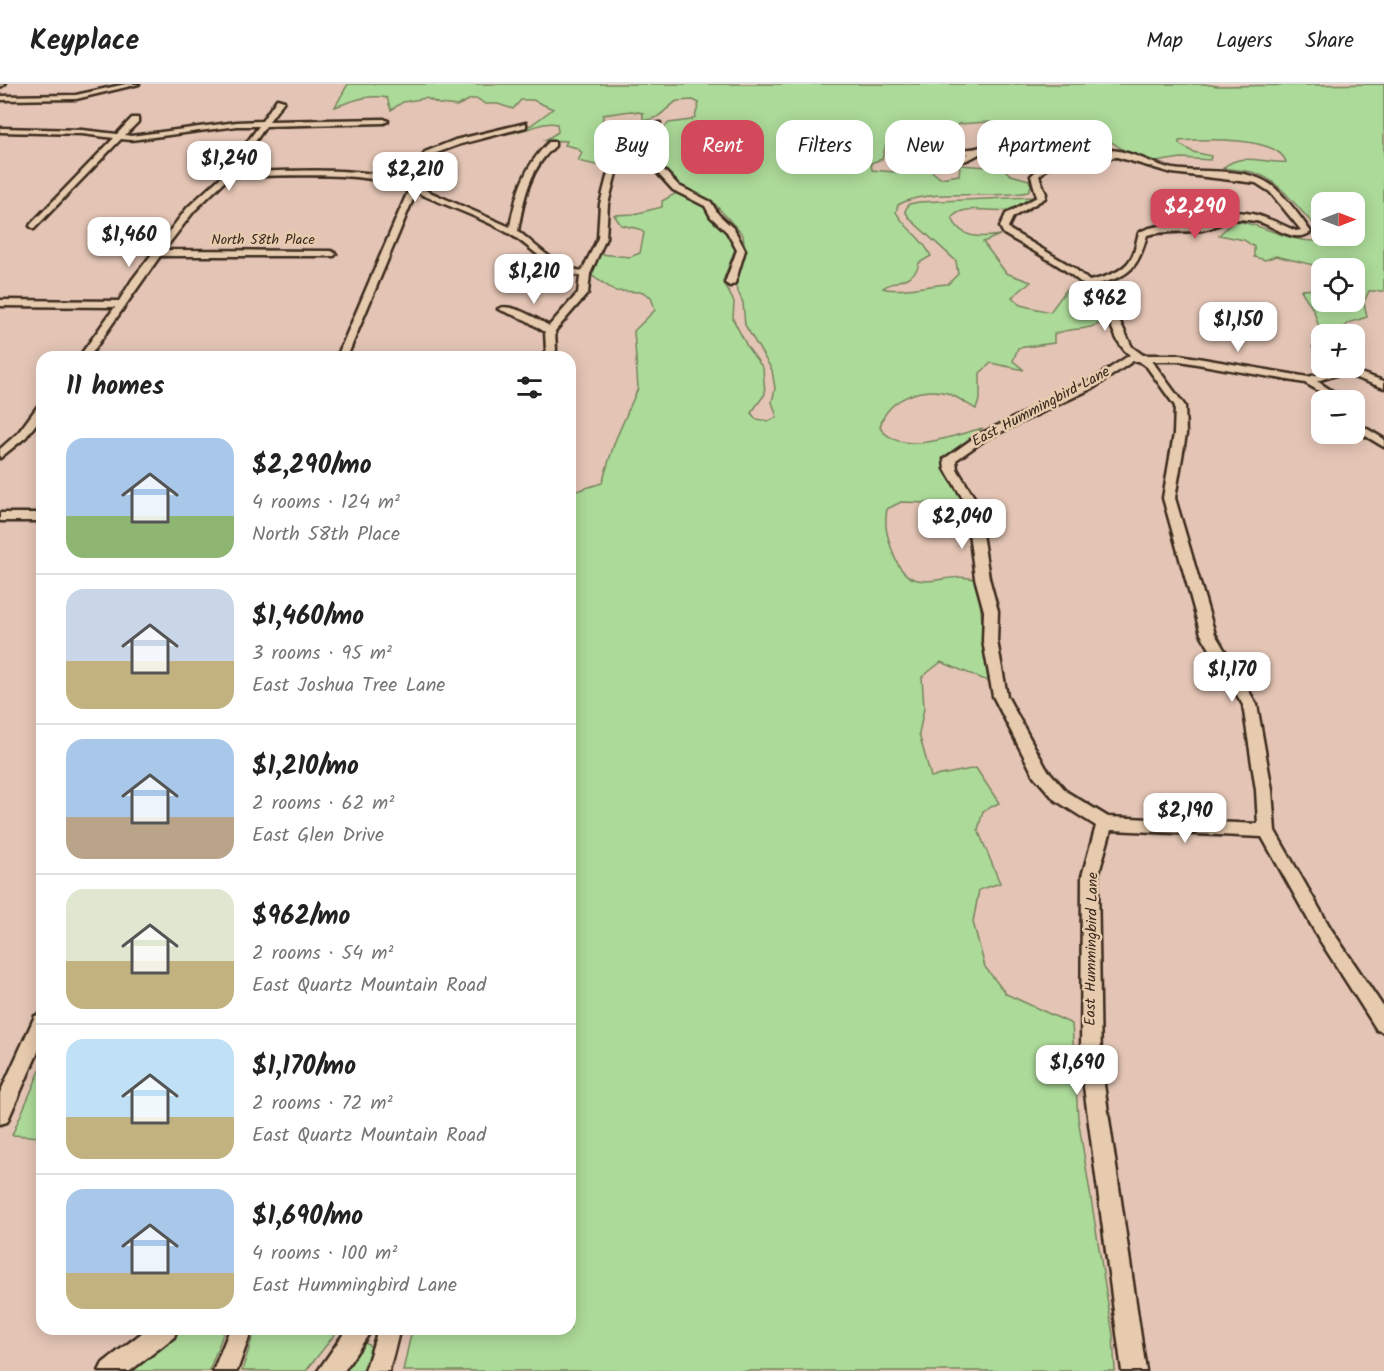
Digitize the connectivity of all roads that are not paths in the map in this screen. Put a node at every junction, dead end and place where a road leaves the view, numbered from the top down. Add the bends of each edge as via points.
1 (136, 84) edge
2 (0, 98) edge
3 (280, 101) dead end
4 (135, 120) dead end
5 (384, 121) dead end
6 (263, 123) junction
7 (523, 125) dead end
8 (0, 130) edge
9 (118, 137) junction
10 (552, 144) dead end
11 (1112, 153) edge
12 (1120, 154) junction
13 (227, 174) junction
14 (412, 188) junction
15 (33, 226) dead end
16 (513, 232) junction
17 (159, 253) junction
18 (331, 254) dead end
19 (585, 274) junction
20 (729, 283) dead end
21 (1087, 284) junction
22 (0, 303) edge
23 (123, 304) junction
24 (503, 309) dead end
25 (550, 331) junction
26 (88, 351) edge
27 (344, 351) edge
28 (550, 351) edge
29 (1138, 356) junction
30 (1365, 377) edge
31 (1315, 378) edge
32 (1308, 380) junction
33 (1384, 385) edge
34 (1324, 390) edge
35 (36, 416) edge
36 (1365, 431) edge
37 (1384, 444) edge
38 (0, 456) edge
39 (0, 517) edge
40 (36, 517) edge
41 (1105, 823) junction
42 (1267, 831) junction
43 (1384, 1024) edge
44 (36, 1033) edge
45 (7, 1084) edge
46 (0, 1115) edge
47 (158, 1335) edge
48 (239, 1335) edge
49 (357, 1335) edge
50 (387, 1335) edge
51 (111, 1371) edge
52 (225, 1371) edge
53 (330, 1371) edge
54 (377, 1371) edge
55 (1134, 1371) edge

1 - 2 street via 76,97
3 - 6 street
4 - 9 street
5 - 6 street
6 - 9 street
6 - 13 street
7 - 14 street via 434,151 426,157
8 - 9 street
9 - 15 street
10 - 16 street via 535,157 520,194
11 - 12 street
12 - 21 street via 1049,161 1035,176 1041,198 1009,216 1004,226 1007,232 1071,270
12 - 21 street via 1172,171 1259,182 1273,190 1307,232 1295,234 1261,219 1236,215 1202,226 1151,229 1143,233 1132,262 1103,281
13 - 14 street via 368,175 393,179
13 - 17 street via 191,209
14 - 16 street
14 - 27 street
16 - 19 street via 556,265
17 - 18 street, North 58th Place
17 - 23 street
19 - 20 street via 602,238 604,204 612,173 629,153 640,129 651,124 657,127 651,137 654,164 676,188 708,204 741,250
19 - 25 street via 583,293
21 - 29 street via 1107,305 1128,349
22 - 23 street
23 - 26 street
24 - 25 street
25 - 28 street
29 - 32 street via 1180,358
29 - 41 street, East Hummingbird Lane via 1091,385 982,437 950,459 951,469 971,502 982,578 992,610 990,641 1000,696 1040,772 1061,796
29 - 42 street via 1167,383 1180,406 1180,434 1169,498 1208,634 1250,705
30 - 33 street
31 - 32 street
32 - 34 street
35 - 38 street
36 - 37 street
39 - 40 street
41 - 42 street
41 - 55 street, East Hummingbird Lane via 1090,876 1091,1064
42 - 43 street via 1325,934
44 - 45 street
45 - 46 street
47 - 51 street
48 - 52 street
49 - 53 street
50 - 54 street

